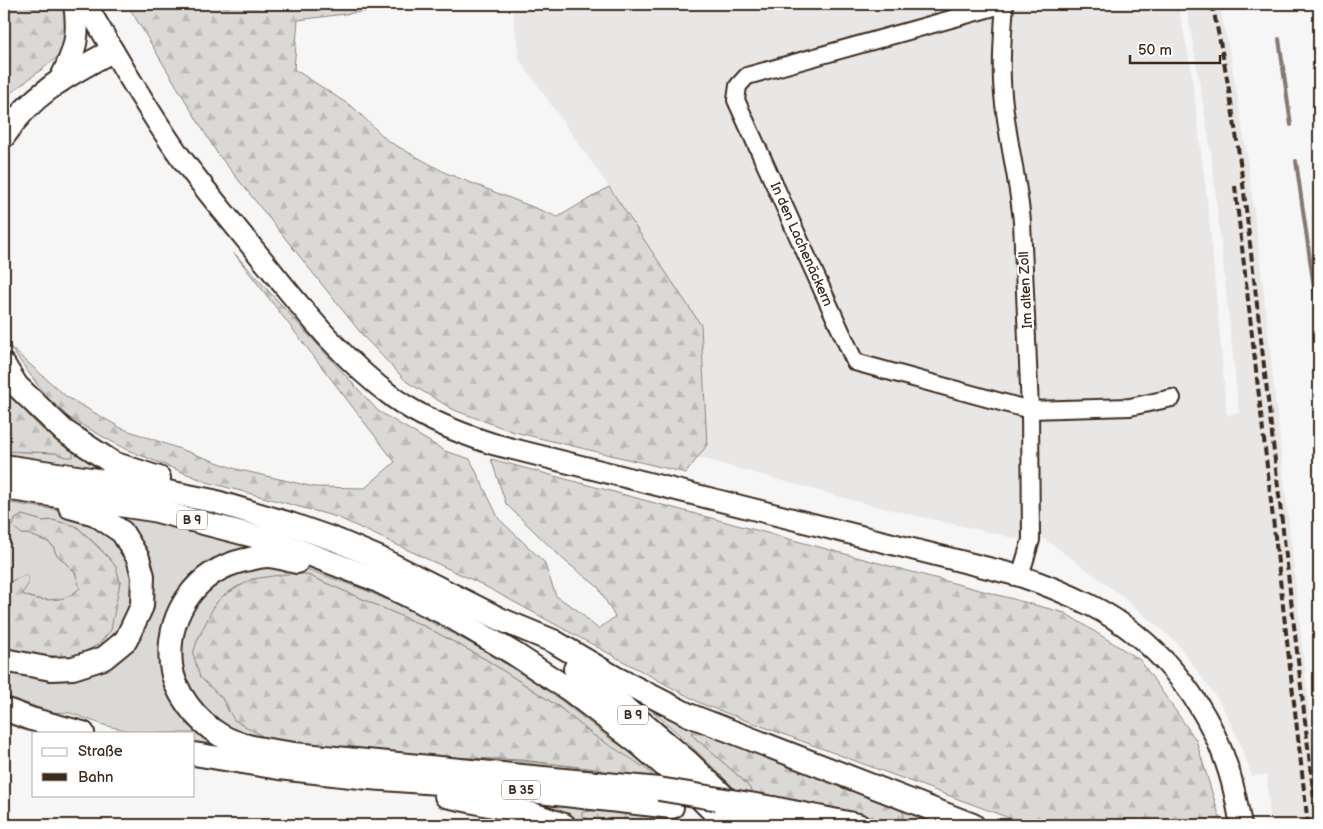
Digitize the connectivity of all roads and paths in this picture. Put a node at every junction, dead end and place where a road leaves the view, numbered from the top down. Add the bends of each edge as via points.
1 (75, 4) edge
2 (86, 4) edge
3 (1005, 4) edge
4 (112, 51) junction
5 (60, 81) junction
6 (4, 136) edge
7 (4, 365) edge
8 (1172, 398) dead end
9 (1030, 410) junction
10 (4, 466) edge
11 (4, 490) edge
12 (213, 501) junction
13 (1020, 576) junction
14 (374, 579) junction
15 (502, 620) junction
16 (4, 658) edge
17 (4, 709) edge
18 (78, 732) edge
19 (195, 754) edge
20 (369, 778) junction
21 (778, 819) edge
22 (564, 825) edge
23 (726, 825) edge
24 (753, 825) edge
25 (858, 825) edge
26 (973, 825) edge
27 (1240, 825) edge

1 - 5 highway via 78,20 76,44
2 - 4 main road
3 - 9 street, Im alten Zoll via 1002,82 1020,198
3 - 9 street, In den Lachenäckern via 747,76 738,86 736,100 855,362
4 - 5 highway
4 - 13 main road via 179,154 314,322 394,399 469,436 493,444
5 - 6 highway via 40,94
7 - 12 highway via 17,386 64,431 113,464 179,484
8 - 9 street, In den Lachenäckern via 1130,407
9 - 13 street, Im alten Zoll via 1031,540
10 - 12 highway, B 9
11 - 14 highway, B 9 via 153,510 277,542
11 - 16 highway via 24,500 95,514 122,532 138,558 143,576 142,606 126,640 104,658 73,668 51,669
12 - 15 highway, B 9 via 336,540
13 - 27 main road via 1092,606 1114,619 1135,634 1183,682 1217,740 1227,766
14 - 21 highway, bridge via 267,556 230,563 211,573 195,587 182,606 172,631 171,666 187,705 220,735 256,748 659,789
14 - 23 highway, B 9 via 446,614 571,691 688,786
15 - 24 highway, B 9 via 592,680 687,761
15 - 26 highway via 553,641 688,715
17 - 18 highway
19 - 20 highway, B 35
20 - 21 highway, B 35, bridge via 494,787
20 - 22 highway via 532,814
21 - 25 highway

